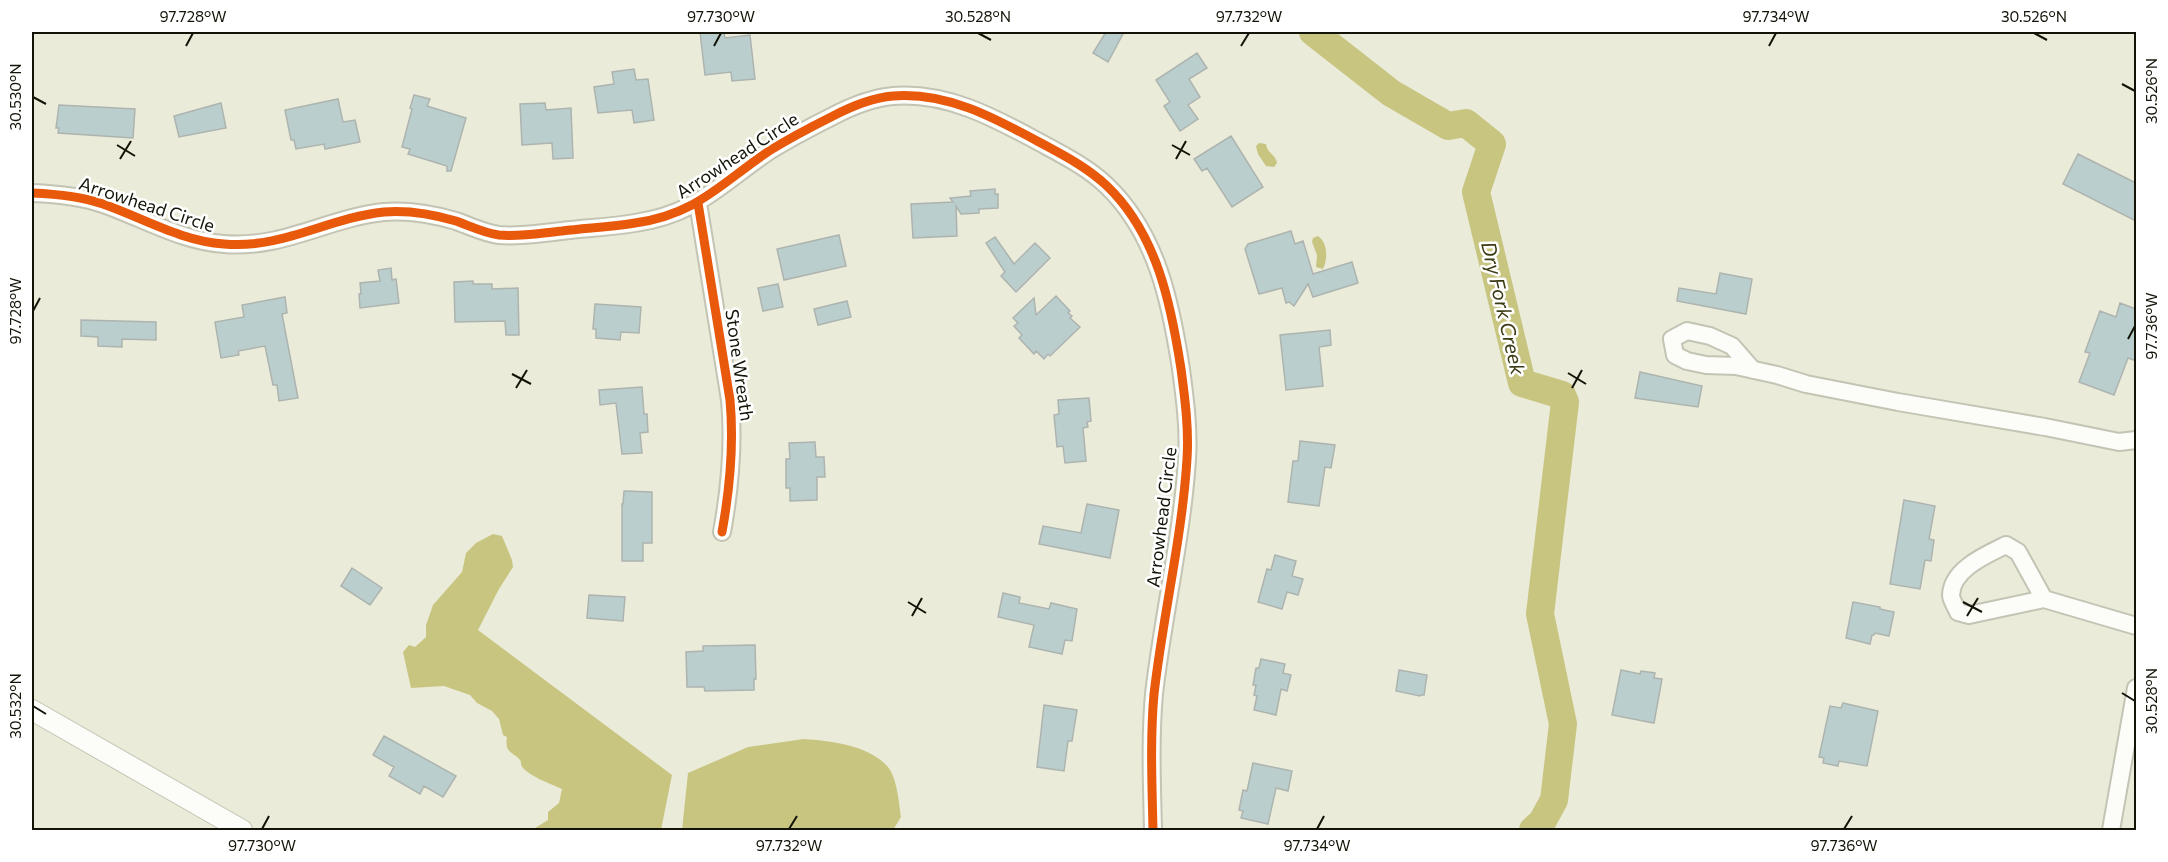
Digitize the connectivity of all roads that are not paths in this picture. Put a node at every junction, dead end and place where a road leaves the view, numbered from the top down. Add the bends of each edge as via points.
1 (32, 193) edge
2 (698, 203) junction
3 (1753, 370) dead end
4 (2136, 440) edge
5 (722, 532) dead end
6 (2044, 599) junction
7 (2136, 626) edge
8 (2136, 688) edge
9 (32, 710) edge
10 (242, 831) edge
11 (1153, 831) edge
12 (2111, 831) edge

1 - 2 street, Arrowhead Circle via 80,197 174,232 225,244 264,244 384,212 424,213 494,234 523,236 636,223 662,218
2 - 5 street, Stone Wreath via 733,428
2 - 11 street, Arrowhead Circle via 803,130 863,102 897,96 944,100 993,117 1091,172 1128,210 1151,251 1167,294 1187,410 1184,496 1154,695
3 - 4 street via 1898,402 2119,442
6 - 6 street via 2018,552 2006,545 1967,567 1955,581 1951,596 1958,612 1968,615
6 - 7 street
8 - 12 street
9 - 10 main road

